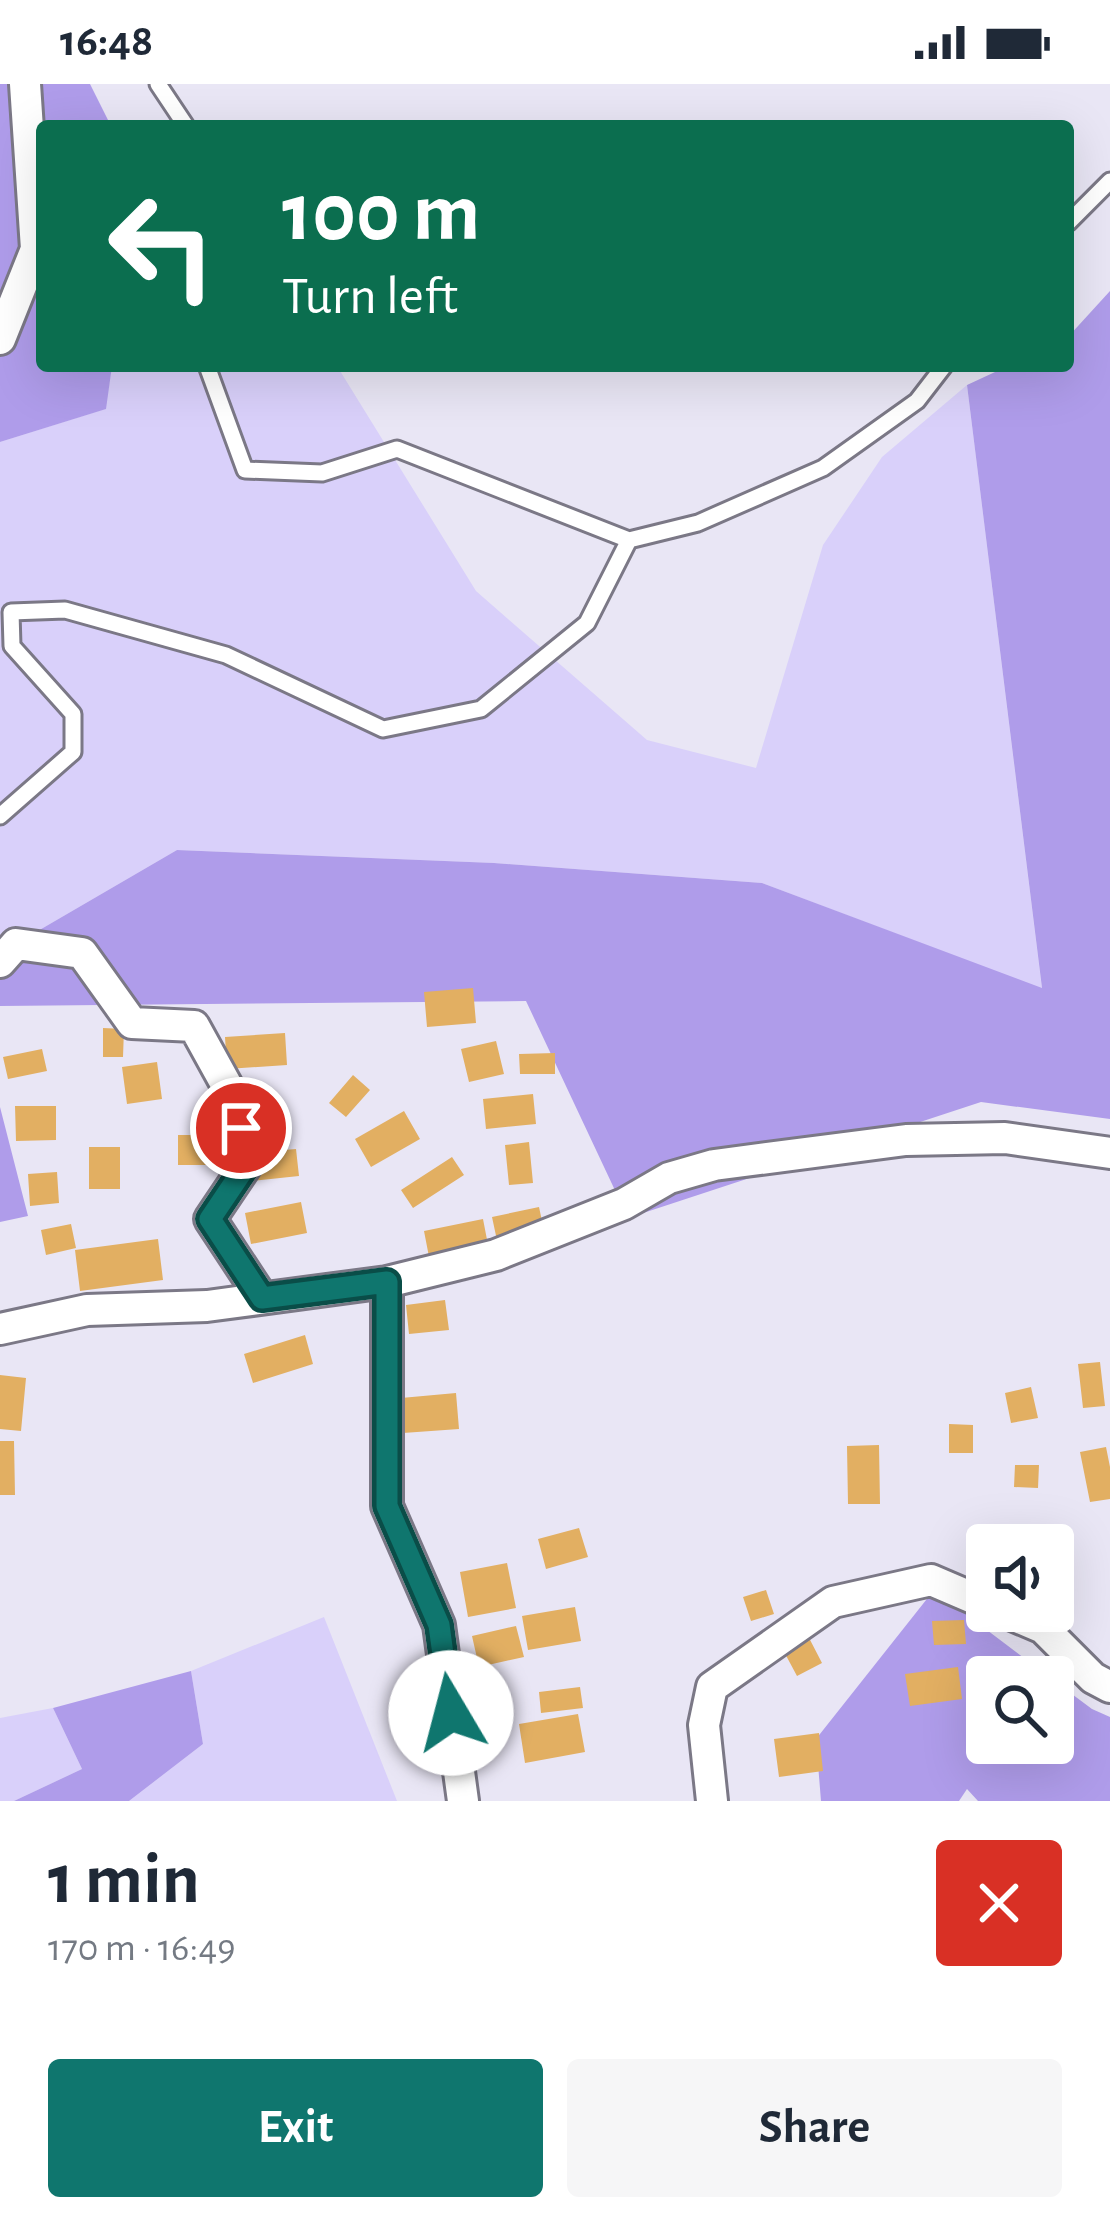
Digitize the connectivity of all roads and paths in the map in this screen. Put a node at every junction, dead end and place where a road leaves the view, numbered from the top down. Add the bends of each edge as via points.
1 (25, 84) edge
2 (158, 84) edge
3 (182, 120) edge
4 (1110, 181) edge
5 (1074, 217) edge
6 (0, 339) edge
7 (209, 372) edge
8 (939, 372) edge
9 (629, 540) junction
10 (0, 816) edge
11 (0, 962) edge
12 (1110, 1153) edge
13 (387, 1282) junction
14 (262, 1298) junction
15 (0, 1329) edge
16 (966, 1595) edge
17 (1046, 1632) edge
18 (1110, 1687) edge
19 (464, 1801) edge
20 (712, 1801) edge

1 - 6 street via 36,249
2 - 3 lane
4 - 5 lane
7 - 9 lane via 245,470 322,473 397,449
8 - 9 lane via 916,401 823,468 698,524
9 - 10 lane via 587,623 482,709 382,729 226,655 65,610 11,612 12,646 73,714 73,752
11 - 14 street via 16,944 82,953 132,1023 194,1026 232,1095 249,1161 210,1219
12 - 13 street via 1005,1138 906,1141 714,1165 496,1255
13 - 14 street
13 - 19 street via 387,1506 439,1625
14 - 15 street via 87,1310
16 - 20 street via 931,1580 832,1602 712,1687 704,1725
17 - 18 street

